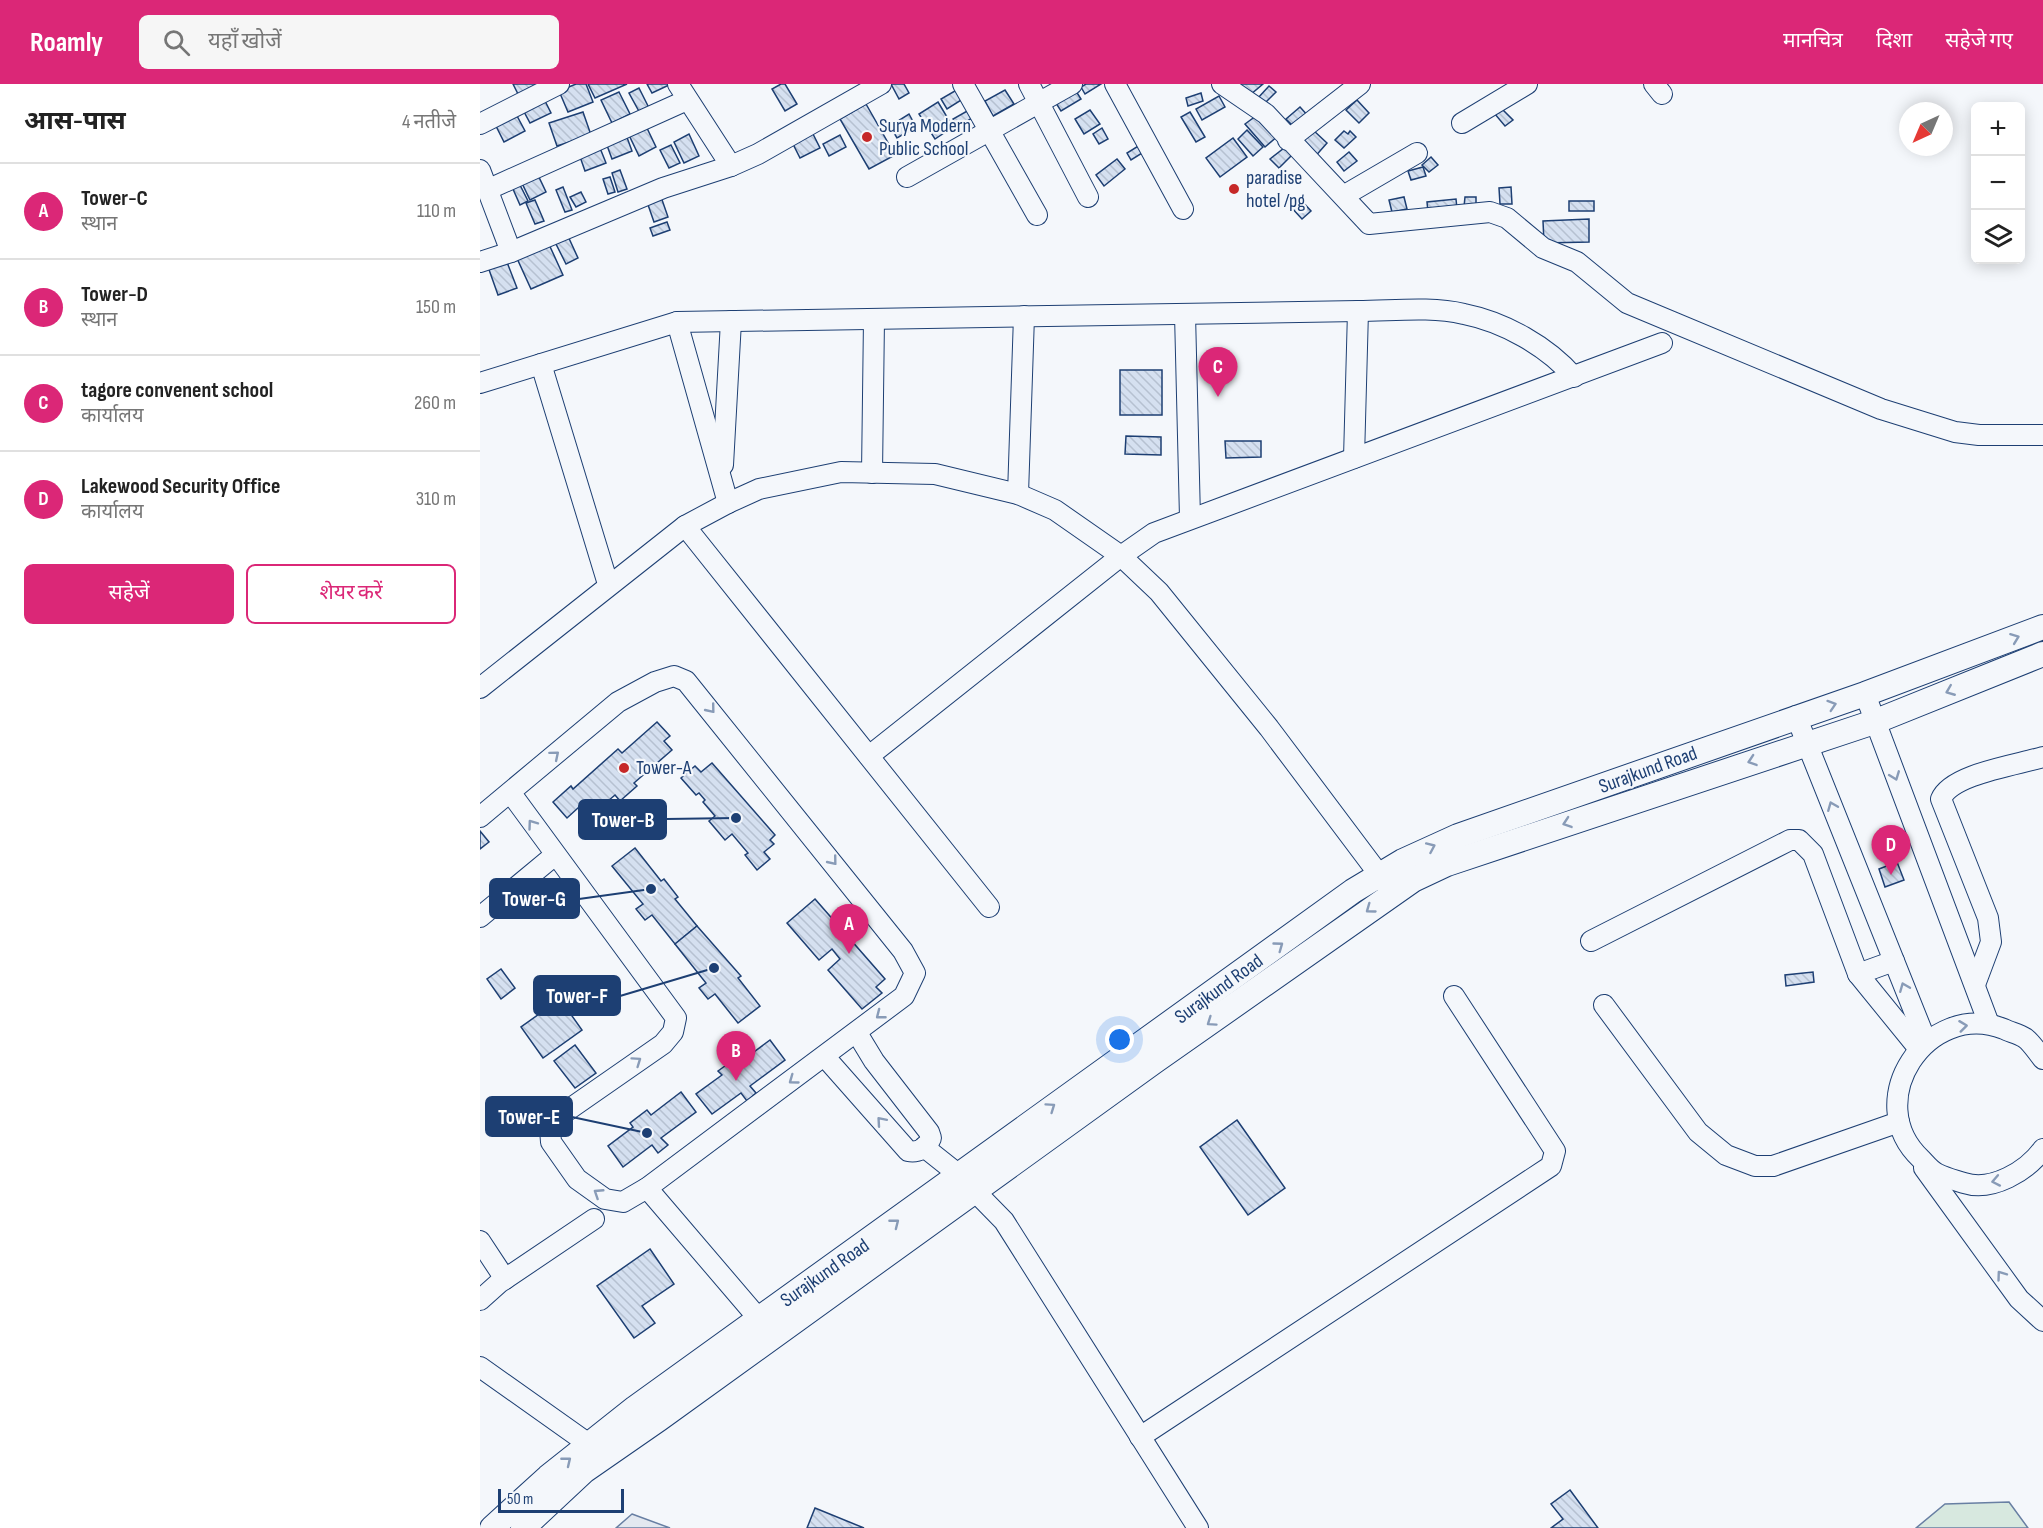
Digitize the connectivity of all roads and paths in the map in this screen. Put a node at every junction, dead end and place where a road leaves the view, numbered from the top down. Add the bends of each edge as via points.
1 (559, 84) edge
2 (963, 84) edge
3 (1029, 84) edge
4 (1072, 84) edge
5 (1115, 84) edge
6 (1222, 84) edge
7 (1360, 84) edge
8 (1527, 84) edge
9 (869, 87) edge
10 (682, 92) edge
11 (1039, 103) junction
12 (1462, 123) dead end
13 (480, 124) edge
14 (991, 130) junction
15 (1288, 140) junction
16 (1417, 153) dead end
17 (731, 166) junction
18 (480, 170) edge
19 (907, 177) dead end
20 (489, 189) junction
21 (1345, 195) junction
22 (1088, 196) dead end
23 (1183, 209) dead end
24 (489, 215) edge
25 (1037, 215) dead end
26 (512, 252) junction
27 (480, 262) edge
28 (1358, 311) junction
29 (1185, 314) junction
30 (1024, 316) junction
31 (874, 319) junction
32 (731, 321) junction
33 (677, 322) junction
34 (1662, 343) dead end
35 (541, 364) junction
36 (1574, 376) junction
37 (480, 383) edge
38 (2043, 435) edge
39 (1354, 458) junction
40 (872, 473) junction
41 (722, 480) junction
42 (1018, 494) junction
43 (728, 503) junction
44 (1190, 518) junction
45 (685, 526) junction
46 (1120, 556) junction
47 (608, 584) junction
48 (2043, 627) edge
49 (2043, 654) edge
50 (482, 679) edge
51 (1865, 694) junction
52 (1796, 716) junction
53 (1874, 722) junction
54 (1807, 743) junction
55 (869, 756) junction
56 (2043, 757) edge
57 (510, 792) junction
58 (480, 816) edge
59 (555, 855) junction
60 (1386, 884) junction
61 (989, 907) dead end
62 (480, 917) edge
63 (1591, 942) dead end
64 (1894, 961) junction
65 (1858, 974) junction
66 (1976, 982) junction
67 (1454, 996) dead end
68 (1604, 1005) dead end
69 (1989, 1024) junction
70 (857, 1033) junction
71 (1923, 1045) junction
72 (825, 1057) junction
73 (2043, 1059) edge
74 (1899, 1122) junction
75 (924, 1148) junction
76 (2043, 1149) edge
77 (1911, 1150) junction
78 (958, 1174) junction
79 (647, 1188) junction
80 (975, 1191) junction
81 (594, 1219) dead end
82 (480, 1241) edge
83 (506, 1279) junction
84 (480, 1300) edge
85 (2042, 1317) edge
86 (759, 1319) junction
87 (735, 1350) junction
88 (480, 1367) edge
89 (1140, 1437) junction
90 (597, 1449) junction
91 (492, 1528) edge
92 (523, 1528) edge
93 (1198, 1528) edge

1 - 13 street
2 - 14 street
3 - 11 street
4 - 11 street
5 - 23 street
6 - 15 street via 1266,114
7 - 15 street
8 - 12 street
9 - 17 street
10 - 17 street
10 - 20 street
11 - 14 street
11 - 22 street
14 - 19 street
14 - 25 street
15 - 21 street
16 - 21 street
17 - 26 street via 663,188
18 - 20 street
20 - 24 street
21 - 38 street via 1365,222 1377,225 1499,214 1543,248 1577,262 1627,303 1881,409 1955,432
24 - 26 street
26 - 27 street
28 - 29 street
28 - 36 street via 1465,314 1496,324 1540,347 1559,359
28 - 39 street
29 - 30 street
29 - 44 street
30 - 31 street
30 - 42 street
31 - 32 street
31 - 40 street
32 - 33 street
32 - 41 street
33 - 35 street
33 - 41 street
34 - 36 street
35 - 37 street
35 - 47 street
36 - 39 street
39 - 44 street
40 - 42 street via 935,474
40 - 43 street via 841,472 759,489
41 - 43 street
42 - 46 street via 1055,510
43 - 45 street
44 - 46 street via 1148,536
45 - 47 street
45 - 55 street
46 - 55 street
46 - 60 street via 1159,592 1247,700
47 - 50 street
51 -> 48 main road, Surajkund Road
49 -> 53 main road, Surajkund Road
52 -> 51 main road, Surajkund Road
51 - 53 street
52 - 54 street
60 -> 52 main road, Surajkund Road via 1403,861 1458,836
53 - 54 main road, Surajkund Road
53 -> 66 street
54 -> 60 main road, Surajkund Road
64 -> 54 street
55 - 61 street
56 - 66 street via 1959,781 1945,789 1941,799 1988,918 1990,942
57 - 58 street
59 -> 57 street
57 -> 70 street via 618,702 674,676 686,681 887,929 915,973 904,996
59 - 62 street
79 -> 59 street via 623,1202 605,1199 577,1179 551,1142 550,1129 558,1117 663,1044 673,1032 676,1018
78 -> 60 main road, Surajkund Road
60 -> 80 main road, Surajkund Road
63 - 65 street via 1790,840 1799,840 1813,854
64 - 65 street
71 -> 64 street
65 - 71 street
66 - 69 street
67 - 89 street via 1555,1151 1551,1166
68 - 74 street via 1698,1132 1726,1155 1755,1166 1773,1166
71 -> 69 street via 1956,1026
69 - 73 street via 2025,1038
70 - 72 street
70 - 75 street via 929,1132 931,1138
71 - 74 street via 1907,1064 1897,1093
75 -> 72 street via 908,1151
72 -> 79 street
74 - 77 street
75 - 78 street
76 -> 77 street via 2031,1165 2002,1181 1968,1184 1936,1173
85 -> 77 street via 2028,1310 2019,1299
78 - 80 street
86 -> 78 main road, Surajkund Road via 885,1231
79 - 86 street
80 - 87 main road, Surajkund Road
80 - 89 street via 1004,1221
81 - 83 street
82 - 83 street
83 - 84 street
86 - 87 main road, Surajkund Road
87 - 90 main road, Surajkund Road
88 - 90 street
89 - 93 street
91 -> 90 main road, Surajkund Road
90 - 92 main road, Surajkund Road

